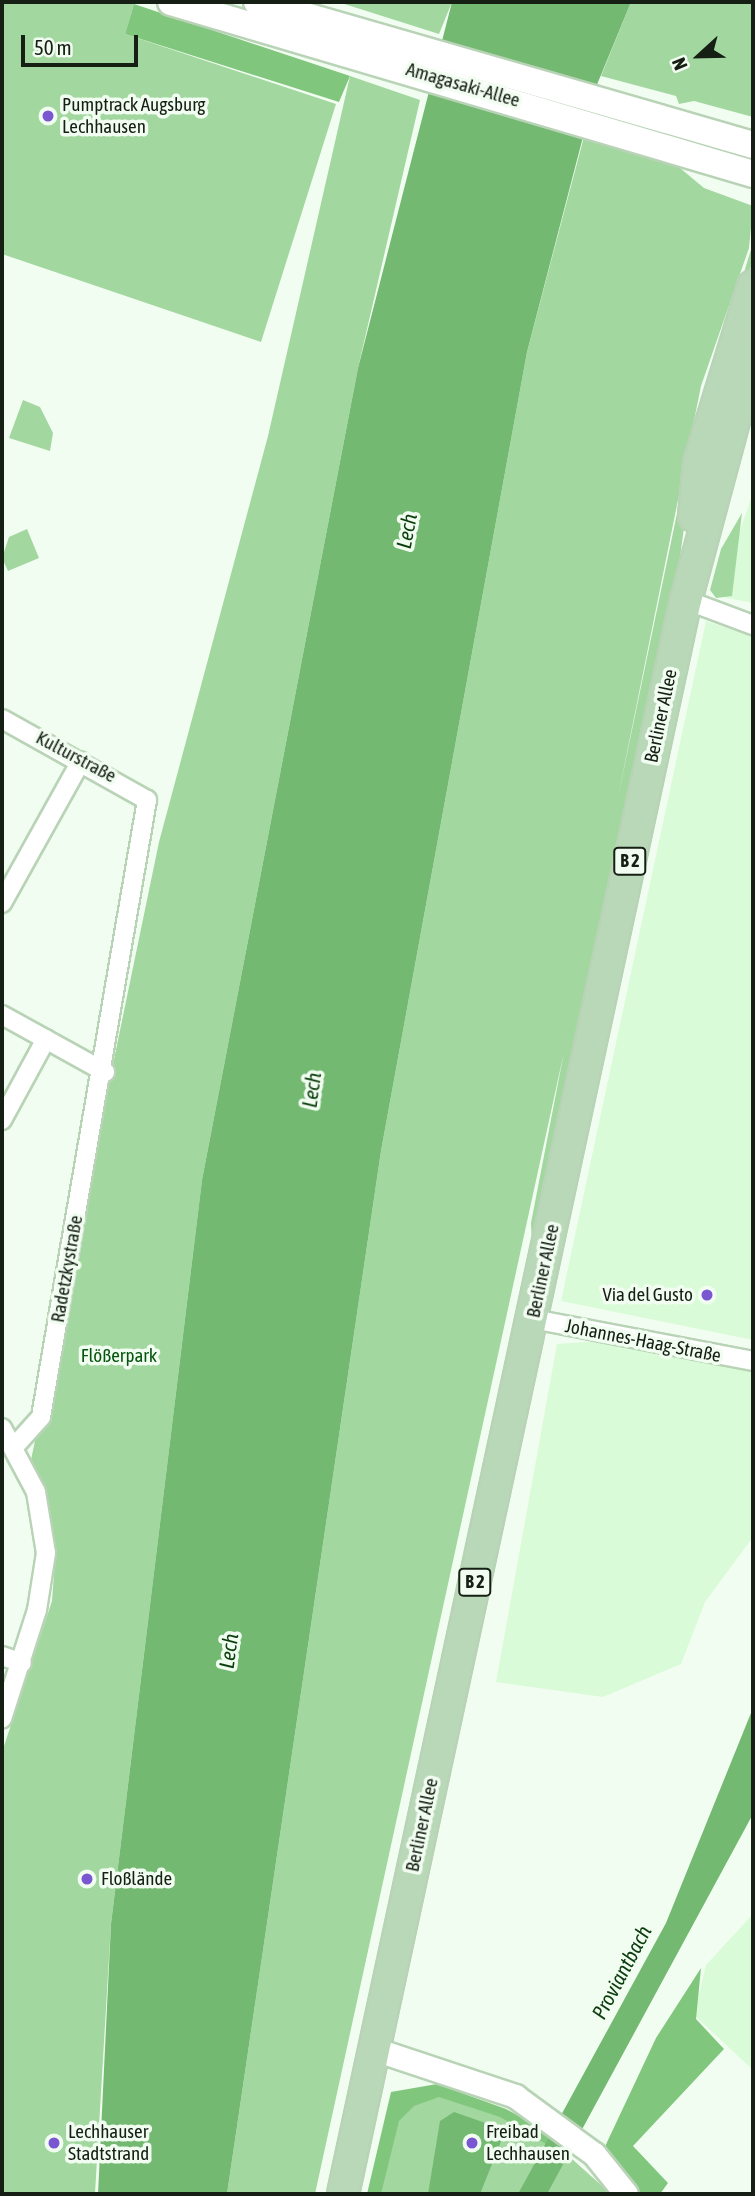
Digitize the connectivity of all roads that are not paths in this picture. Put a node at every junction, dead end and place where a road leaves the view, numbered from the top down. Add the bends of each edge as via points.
1 (171, 2) edge
2 (257, 2) edge
3 (373, 48) junction
4 (664, 131) junction
5 (753, 145) edge
6 (753, 174) edge
7 (753, 286) edge
8 (753, 350) edge
9 (753, 424) edge
10 (687, 596) junction
11 (753, 625) edge
12 (2, 719) edge
13 (81, 761) junction
14 (147, 800) joint
15 (2, 903) edge
16 (2, 1014) edge
17 (46, 1039) junction
18 (105, 1072) junction
19 (2, 1120) edge
20 (533, 1318) junction
21 (753, 1361) edge
22 (2, 1427) edge
23 (14, 1447) junction
24 (2, 1656) edge
25 (22, 1663) junction
26 (2, 1719) edge
27 (374, 2049) junction
28 (343, 2194) edge
29 (626, 2194) edge

1 - 3 main road, Amagasaki-Allee
2 - 3 main road, Amagasaki-Allee
3 - 4 main road, Amagasaki-Allee
4 - 5 main road, Amagasaki-Allee
4 - 6 main road, Amagasaki-Allee
7 - 10 main road via 699,463
8 - 10 main road, Berliner Allee / B 2
9 - 10 main road via 735,485
10 - 11 street
10 - 20 main road, Berliner Allee / B 2
12 - 13 street, Kulturstraße
13 - 14 street, Kulturstraße
13 - 15 street
14 - 18 street, Radetzkystraße
16 - 17 street
17 - 18 street
17 - 19 street
18 - 23 street, Radetzkystraße via 41,1417
20 - 21 street, Johannes-Haag-Straße
20 - 27 main road, Berliner Allee / B 2
22 - 23 street
23 - 25 street via 45,1518 41,1593
24 - 25 street
25 - 26 street
27 - 28 main road, Berliner Allee / B 2
27 - 29 street via 474,2079 554,2122 579,2142

